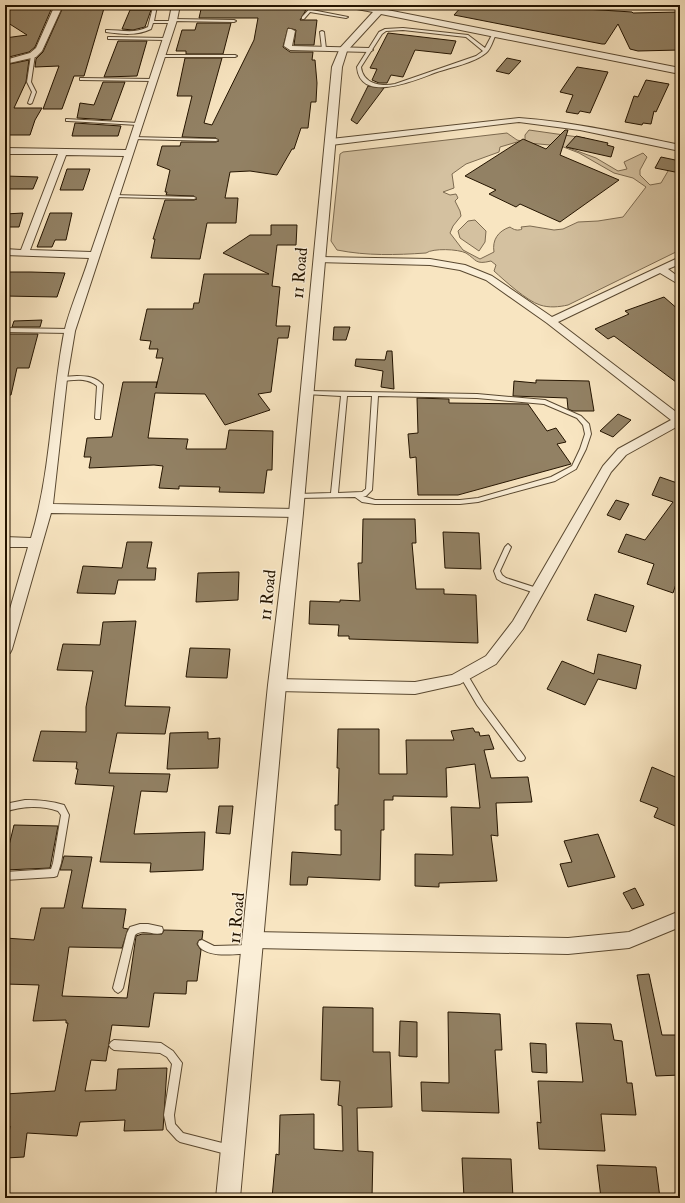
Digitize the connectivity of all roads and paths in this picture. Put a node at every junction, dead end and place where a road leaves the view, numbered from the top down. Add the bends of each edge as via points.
1 (59, 5) edge
2 (175, 5) edge
3 (315, 5) edge
4 (349, 5) edge
5 (118, 6) dead end
6 (155, 6) edge
7 (310, 10) junction
8 (379, 11) junction
9 (346, 17) dead end
10 (303, 18) dead end
11 (172, 21) junction
12 (234, 21) dead end
13 (151, 22) junction
14 (107, 31) dead end
15 (291, 31) dead end
16 (322, 32) dead end
17 (494, 34) junction
18 (109, 38) dead end
19 (166, 39) junction
20 (324, 49) junction
21 (343, 50) junction
22 (369, 50) junction
23 (486, 51) junction
24 (33, 54) junction
25 (160, 56) junction
26 (235, 56) dead end
27 (5, 62) edge
28 (680, 71) edge
29 (81, 79) dead end
30 (152, 80) junction
31 (30, 103) dead end
32 (68, 120) dead end
33 (138, 124) junction
34 (133, 138) junction
35 (216, 140) dead end
36 (331, 142) junction
37 (680, 148) edge
38 (5, 150) edge
39 (63, 152) junction
40 (128, 153) junction
41 (114, 196) junction
42 (194, 198) dead end
43 (5, 252) edge
44 (24, 253) junction
45 (94, 255) junction
46 (320, 260) junction
47 (680, 260) edge
48 (661, 270) junction
49 (680, 282) edge
50 (551, 321) junction
51 (5, 330) edge
52 (70, 331) junction
53 (62, 379) junction
54 (307, 393) junction
55 (344, 394) junction
56 (375, 395) junction
57 (98, 418) dead end
58 (680, 421) edge
59 (356, 495) junction
60 (297, 496) junction
61 (334, 496) junction
62 (46, 508) junction
63 (296, 513) junction
64 (5, 542) edge
65 (37, 543) junction
66 (508, 547) dead end
67 (538, 591) junction
68 (5, 649) edge
69 (464, 676) junction
70 (276, 685) junction
71 (521, 758) dead end
72 (5, 808) edge
73 (5, 876) edge
74 (680, 919) edge
75 (159, 930) dead end
76 (202, 944) dead end
77 (253, 944) junction
78 (118, 988) dead end
79 (114, 1046) dead end
80 (233, 1151) junction
81 (228, 1198) edge

1 - 24 street via 39,48
2 - 6 lane
2 - 11 street
3 - 7 lane
4 - 8 street
5 - 6 lane
6 - 13 lane
7 - 9 lane
7 - 10 lane
8 - 17 street
8 - 21 street, 11 Road
11 - 12 lane
11 - 13 lane
11 - 19 street
13 - 14 lane via 150,28 143,32
15 - 20 street via 288,46 290,48
16 - 20 lane
17 - 23 lane
17 - 28 street
18 - 19 lane
19 - 25 street
20 - 21 street
21 - 22 street
21 - 36 street, 11 Road via 338,67
22 - 23 lane via 380,33 385,30 403,30 467,36
22 - 23 lane via 359,67 359,73 363,79 381,86 390,86 419,77 477,57
24 - 27 street
24 - 31 lane via 29,82 34,92
25 - 26 lane
25 - 30 street
29 - 30 lane
30 - 33 street
32 - 33 lane
33 - 34 street
34 - 35 lane
34 - 40 street
36 - 37 street via 520,120 575,125
36 - 46 street, 11 Road
38 - 39 street
39 - 40 street
39 - 44 street
40 - 41 street
41 - 42 lane
41 - 45 street
43 - 44 street
44 - 45 street
45 - 52 street
46 - 50 street via 430,262 462,267 490,278
46 - 54 street, 11 Road
47 - 48 street
48 - 49 street
48 - 50 street
50 - 58 street
51 - 52 lane
52 - 53 street
53 - 57 lane via 89,378 100,385
53 - 62 street
54 - 55 lane
54 - 60 street, 11 Road
55 - 56 lane
55 - 61 lane
56 - 59 lane via 369,490
56 - 59 lane via 478,396 545,402 579,417 586,424 588,434 574,467 564,474 478,500 375,502
58 - 67 street via 622,452 607,469
59 - 61 lane
60 - 61 lane
60 - 63 street, 11 Road
62 - 63 street
62 - 65 street
63 - 70 street, 11 Road
64 - 65 street
65 - 68 street
66 - 67 lane via 497,571 499,577
67 - 69 street via 518,626 491,660
69 - 70 street via 415,688
69 - 71 lane via 480,704
70 - 77 street, 11 Road
72 - 73 lane via 12,805 52,804 61,808 65,815 54,874
74 - 77 street via 629,940 568,946
75 - 78 lane via 138,927 133,929
76 - 77 lane via 213,950
77 - 80 street, 11 Road
79 - 80 lane via 161,1048 170,1054 177,1063 169,1115 170,1126 180,1137
80 - 81 street, 11 Road

